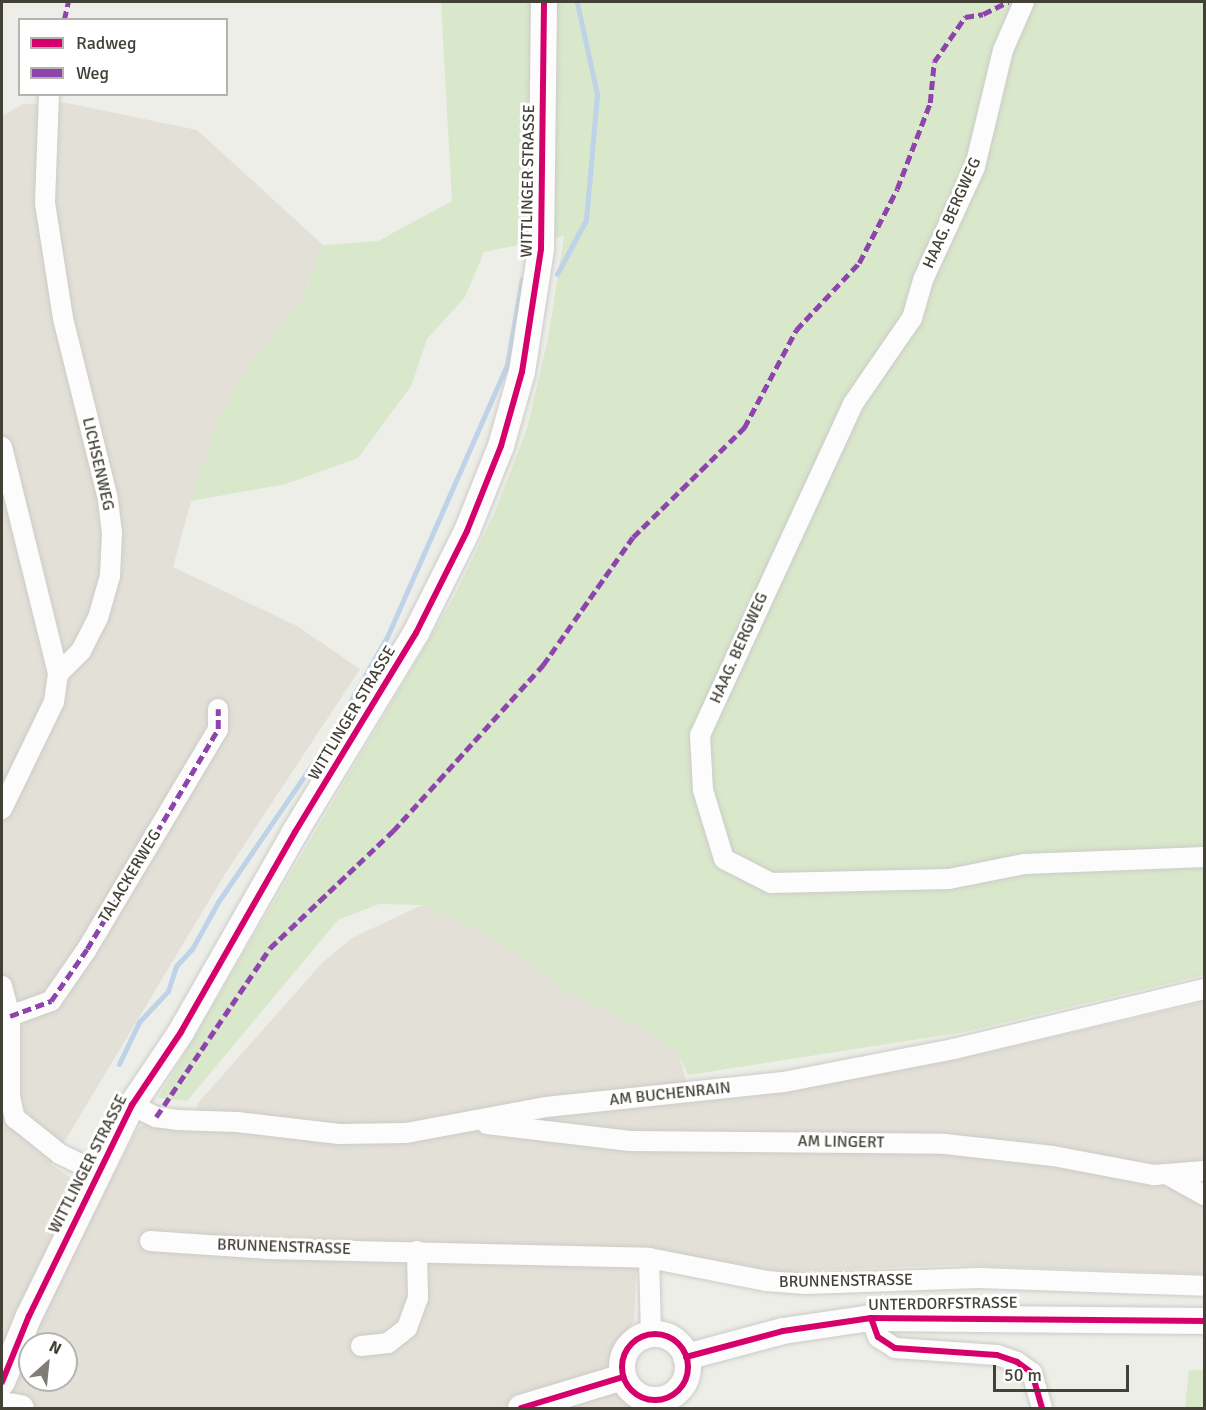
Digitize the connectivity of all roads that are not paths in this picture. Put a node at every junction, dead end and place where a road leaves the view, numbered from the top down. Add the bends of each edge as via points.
1 (544, 2) edge
2 (1024, 2) edge
3 (49, 96) edge
4 (2, 447) edge
5 (58, 674) junction
6 (218, 709) dead end
7 (2, 809) edge
8 (1204, 856) edge
9 (2, 986) edge
10 (1204, 989) edge
11 (10, 1016) junction
12 (132, 1105) junction
13 (8, 1121) edge
14 (476, 1122) junction
15 (1204, 1171) edge
16 (97, 1172) junction
17 (1170, 1176) junction
18 (1204, 1195) edge
19 (150, 1241) dead end
20 (417, 1251) junction
21 (649, 1258) junction
22 (1204, 1286) edge
23 (870, 1318) junction
24 (1204, 1321) edge
25 (651, 1334) junction
26 (361, 1346) dead end
27 (686, 1357) junction
28 (623, 1377) junction
29 (2, 1382) edge
30 (662, 1404) edge
31 (2, 1405) edge
32 (21, 1408) edge
33 (522, 1408) edge
34 (1042, 1408) edge

1 - 12 street, WITTLINGER STRASSE via 542,249 522,372 501,446 467,531 416,633 295,832 181,1032
2 - 8 street, HAAG. BERGWEG via 1003,50 975,167 922,280 912,318 853,404 700,735 703,790 723,859 771,883 949,879 1024,864
3 - 5 street, LICHSENWEG via 45,203 54,267 107,495 112,533 110,576 98,618 81,651
4 - 5 street
5 - 7 street via 54,702
6 - 11 street, TALACKERWEG via 218,729 87,949 51,1001
9 - 11 street
10 - 14 street, AM BUCHENRAIN via 954,1049 784,1082 546,1107
11 - 13 street
12 - 14 street, AM BUCHENRAIN via 156,1117 177,1120 237,1122 339,1134 406,1133
12 - 16 street, WITTLINGER STRASSE
13 - 16 street
14 - 17 street, AM LINGERT via 630,1141 945,1144 1053,1155
15 - 17 street, AM LINGERT
16 - 29 street, WITTLINGER STRASSE
17 - 18 street
19 - 20 street, BRUNNENSTRASSE via 266,1249
20 - 21 street, BRUNNENSTRASSE
20 - 26 street via 418,1298 407,1328 388,1343
21 - 22 street, BRUNNENSTRASSE via 766,1281 807,1284 979,1278
21 - 25 street
23 - 24 street, UNTERDORFSTRASSE
23 - 27 street, UNTERDORFSTRASSE via 783,1331
23 - 34 street via 878,1337 895,1348 997,1355 1017,1362 1032,1373
25 - 27 street via 666,1336 679,1344
25 - 28 street via 637,1339 627,1349
27 - 30 street via 688,1371 683,1384
28 - 30 street via 632,1391
28 - 33 street
31 - 32 street

